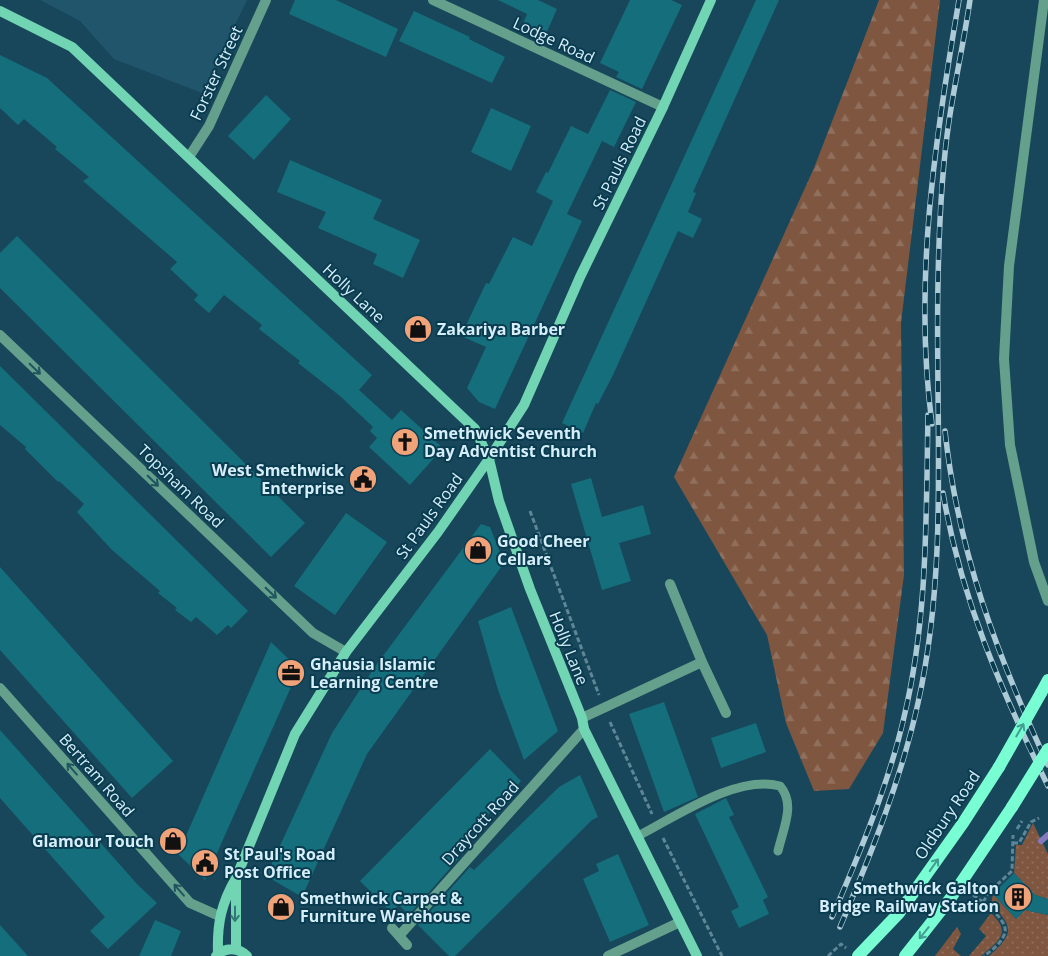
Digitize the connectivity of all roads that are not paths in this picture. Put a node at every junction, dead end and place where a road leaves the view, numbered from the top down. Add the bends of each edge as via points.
1 (266, 0) edge
2 (433, 0) edge
3 (711, 0) edge
4 (1044, 0) edge
5 (0, 11) edge
6 (663, 107) junction
7 (189, 157) junction
8 (0, 335) edge
9 (489, 459) junction
10 (670, 584) dead end
11 (1048, 601) edge
12 (346, 652) junction
13 (702, 662) junction
14 (1048, 680) edge
15 (0, 688) edge
16 (726, 713) dead end
17 (582, 718) junction
18 (584, 729) junction
19 (1048, 748) edge
20 (638, 836) junction
21 (778, 851) dead end
22 (236, 878) junction
23 (219, 916) junction
24 (680, 922) junction
25 (392, 928) dead end
26 (399, 936) junction
27 (407, 945) dead end
28 (236, 949) junction
29 (217, 955) edge
30 (247, 956) edge
31 (608, 956) edge
32 (697, 956) edge
33 (858, 956) edge
34 (905, 956) edge

1 - 7 street, Forster Street via 209,126
2 - 6 street, Lodge Road
3 - 6 street, St Pauls Road
4 - 11 street via 1009,266 1004,359 1010,445 1034,562
5 - 7 street, Holly Lane via 72,47
6 - 9 street, St Pauls Road via 580,277 524,404
7 - 9 street, Holly Lane via 474,429
8 -> 12 street, Topsham Road via 313,633
9 - 12 street, St Pauls Road
9 - 17 street, Holly Lane via 499,501 530,590
10 - 13 street
12 - 22 street, St Pauls Road via 295,734
13 - 16 street
13 - 17 street
33 -> 14 main road, Oldbury Road, bridge via 899,913 963,823
23 -> 15 street, Bertram Road via 190,903
17 - 18 street, Holly Lane
18 - 20 street, Holly Lane
18 - 26 street, Draycott Road
19 -> 34 main road, bridge via 950,899
20 - 21 lane via 730,790 772,784 780,786 788,799
20 - 24 street, Holly Lane
22 - 23 street, St Pauls Road
22 -> 28 street, St Pauls Road
23 - 29 street, St Pauls Road
24 - 31 street
24 - 32 street, Holly Lane
25 - 26 street
26 - 27 street
28 - 29 street via 226,949
28 - 30 street

